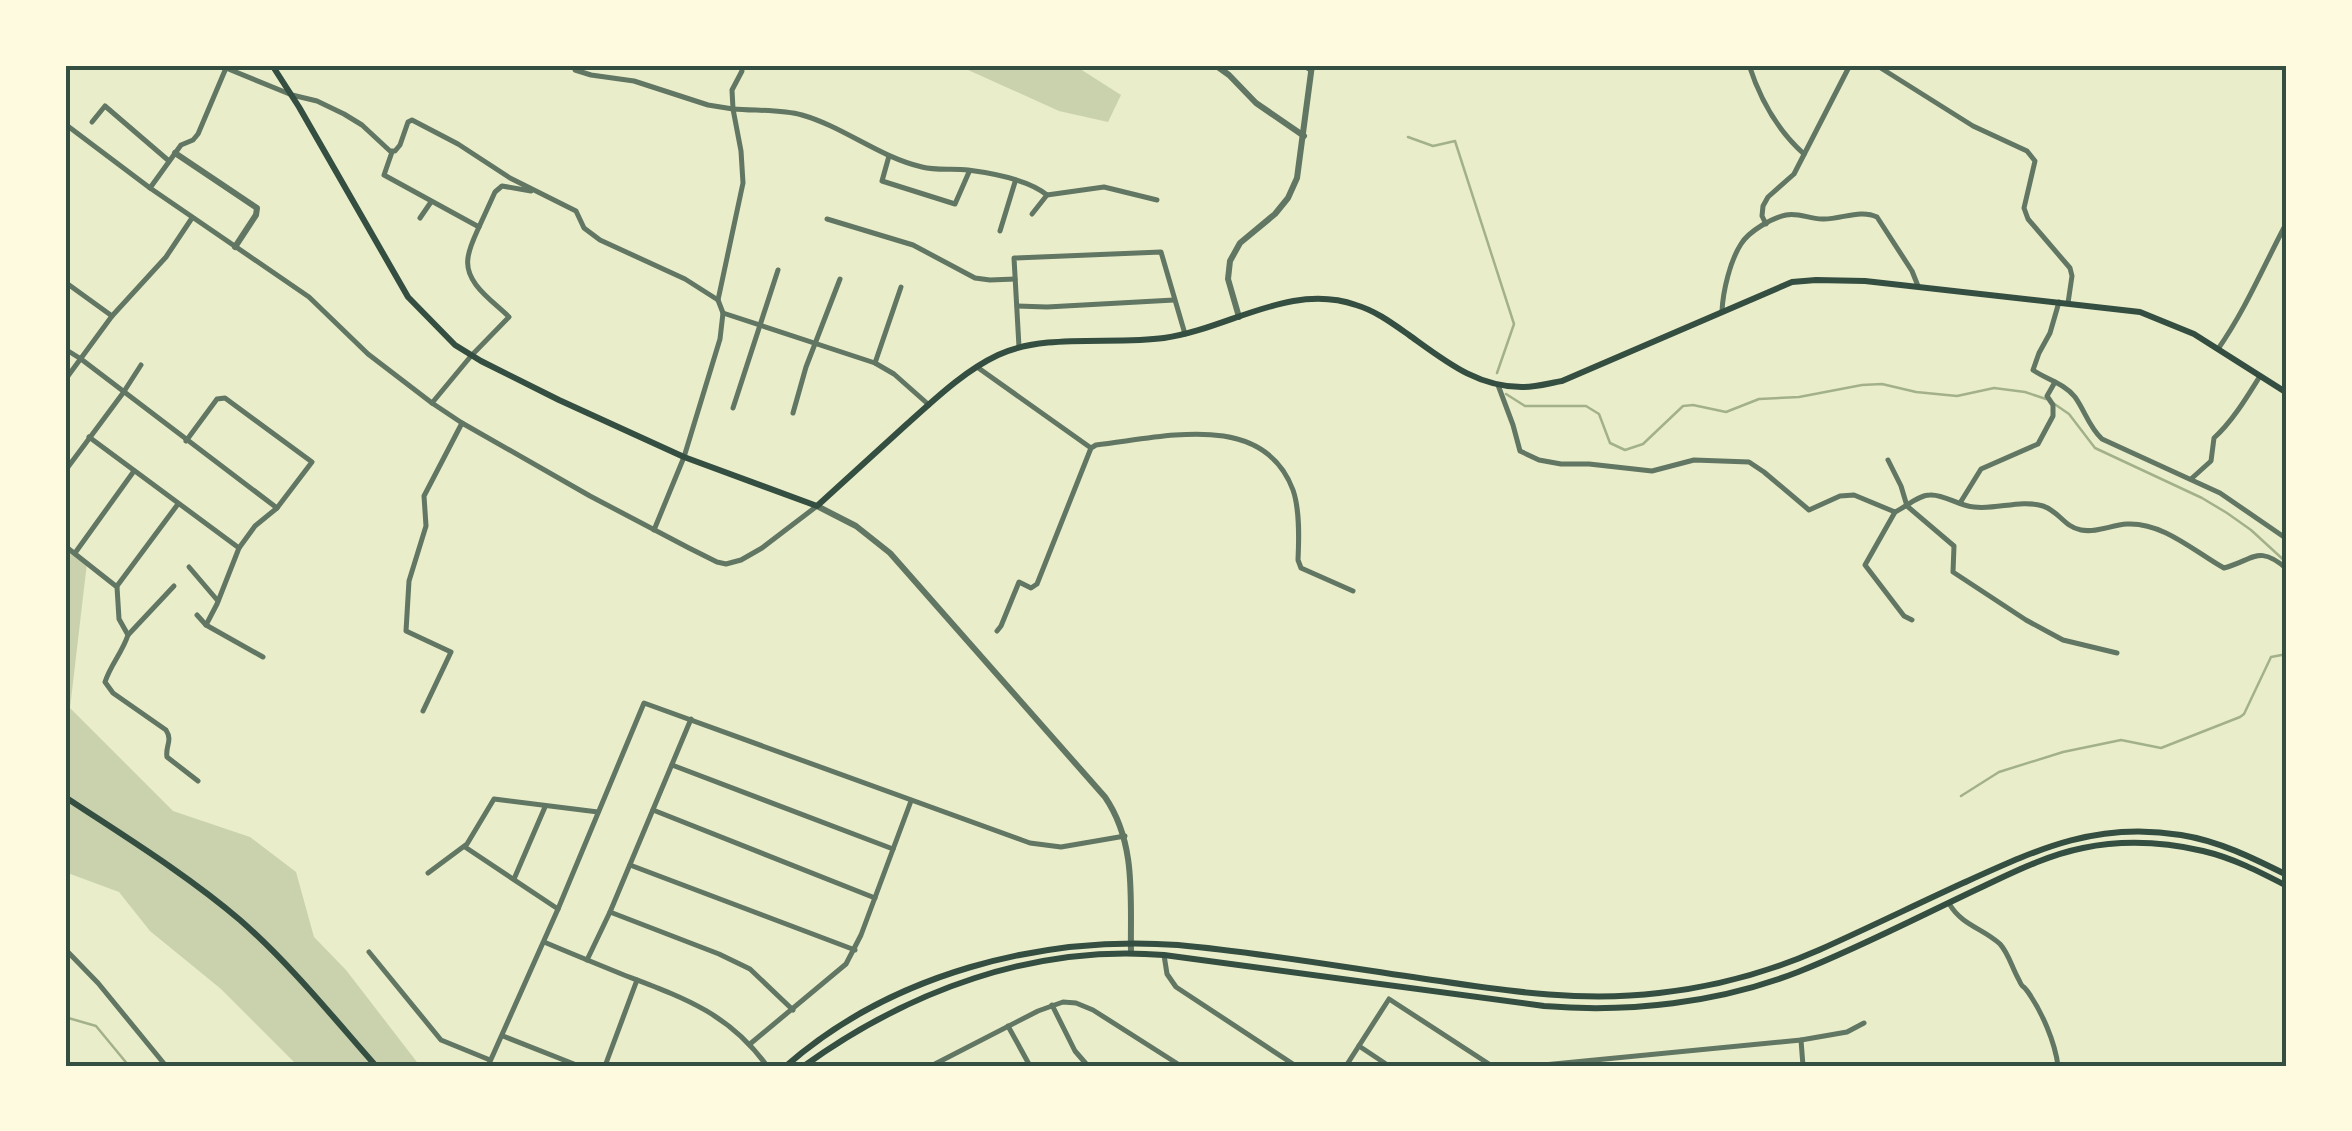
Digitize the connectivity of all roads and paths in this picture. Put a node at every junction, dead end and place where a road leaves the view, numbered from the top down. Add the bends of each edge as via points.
1 (272, 65) edge
2 (576, 65) edge
3 (740, 65) edge
4 (1215, 65) edge
5 (1302, 65) edge
6 (1748, 65) edge
7 (1850, 65) edge
8 (1876, 65) edge
9 (226, 66) edge
10 (1312, 68) edge
11 (292, 96) junction
12 (733, 110) junction
13 (92, 122) dead end
14 (65, 124) edge
15 (1304, 136) junction
16 (392, 151) junction
17 (1804, 154) junction
18 (889, 156) junction
19 (172, 157) junction
20 (970, 170) junction
21 (1015, 182) junction
22 (150, 188) junction
23 (536, 192) junction
24 (1047, 196) junction
25 (1157, 200) dead end
26 (430, 202) junction
27 (1032, 214) dead end
28 (193, 217) junction
29 (420, 218) dead end
30 (828, 219) dead end
31 (2287, 222) edge
32 (1766, 224) junction
33 (479, 226) junction
34 (1000, 231) dead end
35 (235, 247) junction
36 (778, 270) dead end
37 (840, 279) dead end
38 (1015, 279) junction
39 (65, 282) edge
40 (1918, 286) junction
41 (900, 287) dead end
42 (718, 300) junction
43 (1176, 300) junction
44 (2064, 302) junction
45 (1018, 306) junction
46 (1722, 311) junction
47 (723, 313) junction
48 (112, 316) junction
49 (1239, 317) junction
50 (761, 325) junction
51 (1185, 334) junction
52 (816, 344) junction
53 (1019, 347) junction
54 (65, 349) edge
55 (2218, 349) junction
56 (472, 356) junction
57 (81, 359) junction
58 (875, 363) junction
59 (141, 365) dead end
60 (977, 366) junction
61 (2260, 376) junction
62 (65, 380) edge
63 (2055, 382) junction
64 (1498, 384) junction
65 (123, 393) junction
66 (2287, 394) edge
67 (432, 403) junction
68 (928, 405) junction
69 (733, 408) dead end
70 (793, 413) dead end
71 (462, 423) junction
72 (90, 437) junction
73 (186, 440) junction
74 (1092, 448) junction
75 (684, 456) junction
76 (1888, 460) dead end
77 (65, 471) edge
78 (134, 471) junction
79 (2191, 479) junction
80 (178, 504) junction
81 (1959, 504) junction
82 (817, 506) junction
83 (1907, 506) junction
84 (277, 508) junction
85 (1896, 512) junction
86 (654, 530) junction
87 (2287, 539) edge
88 (65, 546) edge
89 (239, 548) junction
90 (75, 554) junction
91 (189, 567) dead end
92 (2287, 569) edge
93 (174, 586) dead end
94 (117, 587) junction
95 (1353, 591) dead end
96 (218, 601) junction
97 (197, 615) dead end
98 (1912, 620) dead end
99 (206, 625) junction
100 (997, 631) dead end
101 (128, 636) junction
102 (2117, 652) dead end
103 (264, 657) dead end
104 (423, 711) dead end
105 (691, 718) junction
106 (672, 765) junction
107 (198, 782) dead end
108 (65, 797) edge
109 (911, 801) junction
110 (545, 806) junction
111 (654, 810) junction
112 (598, 812) junction
113 (1125, 836) junction
114 (464, 847) junction
115 (894, 849) junction
116 (630, 865) junction
117 (428, 873) dead end
118 (2287, 875) edge
119 (514, 879) junction
120 (2287, 886) edge
121 (876, 898) junction
122 (1950, 905) dead end
123 (558, 909) junction
124 (610, 912) junction
125 (544, 942) junction
126 (1130, 943) junction
127 (65, 949) edge
128 (855, 950) junction
129 (369, 952) dead end
130 (1130, 953) junction
131 (1164, 955) junction
132 (587, 960) junction
133 (637, 980) junction
134 (1052, 1005) junction
135 (792, 1010) junction
136 (1864, 1022) dead end
137 (1008, 1026) junction
138 (502, 1036) junction
139 (1801, 1040) junction
140 (750, 1044) junction
141 (1360, 1046) junction
142 (489, 1063) edge
143 (166, 1066) edge
144 (376, 1066) edge
145 (579, 1066) edge
146 (605, 1066) edge
147 (766, 1066) edge
148 (786, 1066) edge
149 (804, 1066) edge
150 (931, 1066) edge
151 (1030, 1066) edge
152 (1088, 1066) edge
153 (1181, 1066) edge
154 (1296, 1066) edge
155 (1346, 1066) edge
156 (1389, 1066) edge
157 (1492, 1066) edge
158 (1533, 1066) edge
159 (1803, 1066) edge
160 (2058, 1066) edge

1 - 11 main road
2 - 12 street via 591,75
3 - 12 street
4 - 15 street
5 - 10 street
6 - 17 street via 1762,101
7 - 17 street
8 - 44 street via 2035,161 2024,208 2070,268
9 - 11 street
9 - 19 street via 198,134
10 - 15 street
11 - 16 street via 344,114
11 - 56 main road via 408,297
12 - 18 street via 803,115
12 - 42 street via 743,183
13 - 19 street via 105,106
14 - 22 street
15 - 49 street via 1288,198 1230,261
16 - 23 street via 412,120
16 - 26 street via 384,175
17 - 32 street via 1763,206
18 - 20 street via 923,167
18 - 20 street via 882,180 955,204
19 - 22 street
19 - 35 street via 257,208
20 - 21 street
21 - 24 street
21 - 34 street
22 - 28 street
23 - 33 street via 502,186
23 - 42 street via 576,211 600,240
24 - 25 street via 1104,187
24 - 27 street
26 - 29 street
26 - 33 street
28 - 35 street
28 - 48 street
30 - 38 street via 914,245 975,278
31 - 55 street
32 - 40 street via 1783,215 1820,220 1870,214 1883,223
32 - 46 street via 1742,241
33 - 56 street via 468,257 471,280 509,316
35 - 67 street via 309,297
36 - 50 street
37 - 52 street
38 - 43 street via 1014,258 1161,252
38 - 45 street
39 - 48 street
40 - 44 main road
40 - 46 main road via 1792,282
41 - 58 street
42 - 47 street
43 - 45 street
43 - 51 street
44 - 55 main road via 2140,312
44 - 63 street via 2034,365
45 - 53 street
46 - 64 main road via 1562,381
47 - 50 street
47 - 75 street
48 - 57 street
49 - 51 main road
49 - 64 main road via 1294,300 1340,300 1372,311 1474,379
50 - 52 street
50 - 69 street
51 - 53 main road
52 - 58 street
52 - 70 street
53 - 60 main road
54 - 57 street
55 - 61 main road
56 - 67 street
56 - 75 main road
57 - 62 street
57 - 65 street
58 - 68 street
59 - 65 street
60 - 68 main road
60 - 74 street
61 - 66 main road
61 - 79 street via 2214,438 2211,462
63 - 79 street via 2074,395 2102,439
63 - 81 street via 2047,396 2053,416 2038,444 1980,469
64 - 85 street via 1516,444 1527,456 1652,471 1694,460 1749,462 1809,510 1854,495
65 - 72 street
65 - 73 street
67 - 71 street
68 - 82 main road
71 - 86 street
71 - 104 street via 424,496 426,526 409,582 406,630 451,652
72 - 77 street
72 - 78 street
73 - 84 street
73 - 84 street via 217,399 226,398 307,458 312,462
74 - 95 street via 1220,434 1258,446 1294,491 1301,568
74 - 100 street via 1037,584 1019,582
75 - 82 main road
75 - 86 street
76 - 83 street
78 - 80 street
78 - 90 street
79 - 87 street
80 - 89 street
80 - 94 street
81 - 83 street via 1932,494
81 - 92 street via 2031,503 2050,508 2078,530 2146,526 2224,568 2259,554
82 - 86 street via 762,548 726,564
82 - 113 street via 865,532 901,565 1105,797
83 - 85 street
83 - 102 street via 1954,546 1952,568 1961,578 2063,640
84 - 89 street
85 - 98 street via 1866,565
88 - 90 street
89 - 96 street
90 - 94 street
91 - 96 street
93 - 101 street
94 - 101 street via 119,620
96 - 99 street
97 - 99 street
99 - 103 street
101 - 107 street via 106,682 166,730 166,758
105 - 106 street
105 - 109 street
105 - 112 street via 644,703
106 - 111 street
106 - 115 street
108 - 144 main road via 242,922
109 - 113 street via 1038,845
109 - 115 street
110 - 112 street
110 - 114 street via 494,800
110 - 119 street
111 - 116 street
111 - 121 street
112 - 123 street
113 - 126 street
114 - 117 street
114 - 119 street
115 - 121 street
116 - 124 street
116 - 128 street
118 - 126 main road via 2182,835 2080,837 2029,853 1777,966 1693,988 1627,996 1525,993
119 - 123 street
120 - 131 main road via 2230,859 2182,847 2080,848 1796,972 1722,994 1634,1007 1544,1006
121 - 128 street
122 - 160 street via 2006,952
123 - 125 street
124 - 132 street
124 - 135 street via 750,969
125 - 132 street
125 - 138 street
126 - 130 street
126 - 148 main road via 1026,954 947,975 864,1014
127 - 143 street
128 - 135 street
129 - 142 street via 441,1040
130 - 131 main road
130 - 149 main road via 1029,964 951,985 878,1019
131 - 154 street via 1176,987
132 - 133 street
133 - 140 street via 689,1000
133 - 146 street
134 - 137 street
134 - 152 street
134 - 153 street via 1093,1010
135 - 140 street
136 - 139 street
137 - 150 street
137 - 151 street
138 - 142 street
138 - 145 street
139 - 158 street
139 - 159 street
140 - 147 street
141 - 155 street
141 - 156 street
141 - 157 street via 1389,999

